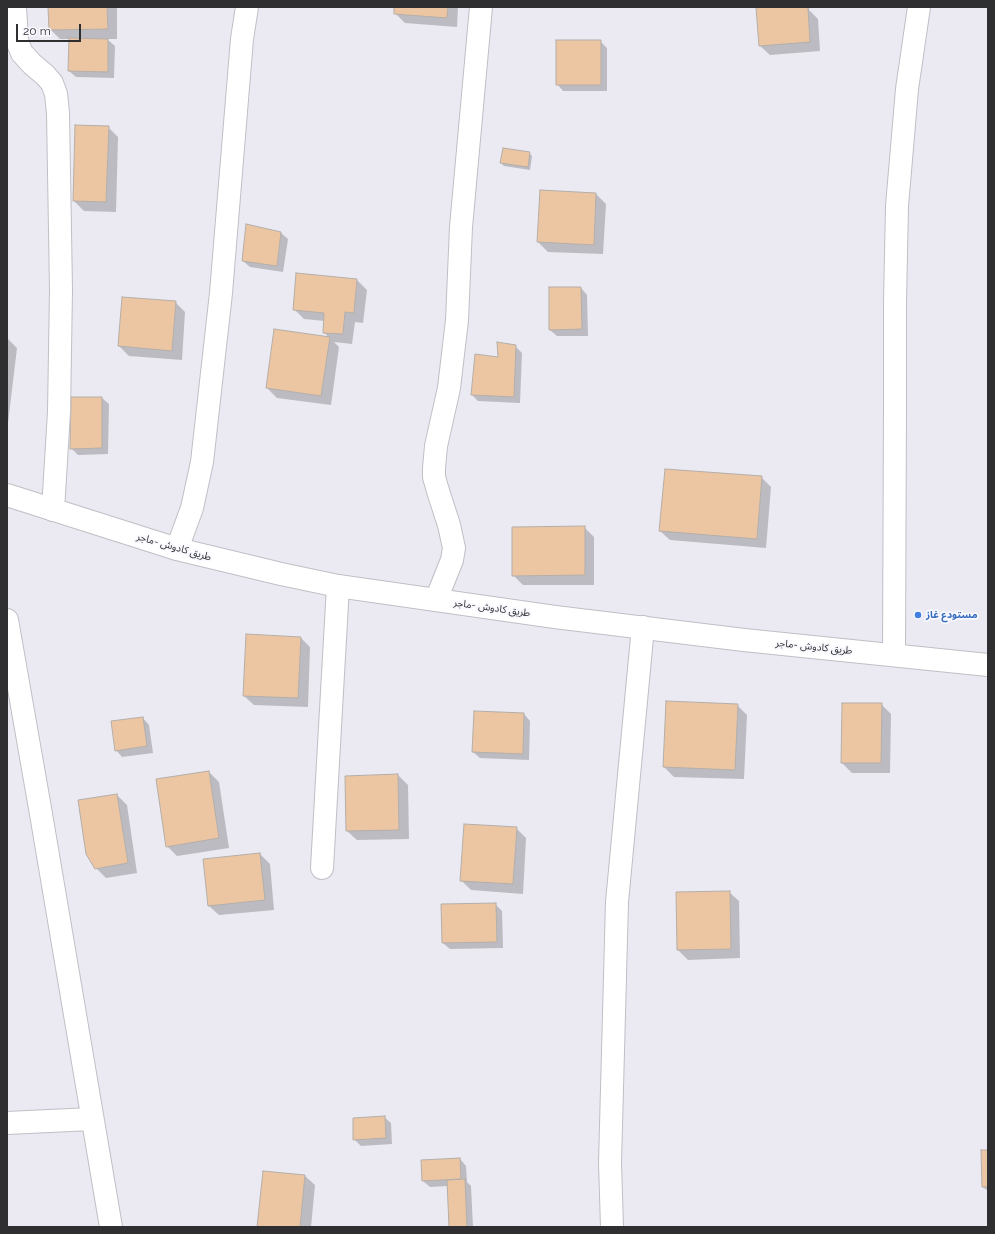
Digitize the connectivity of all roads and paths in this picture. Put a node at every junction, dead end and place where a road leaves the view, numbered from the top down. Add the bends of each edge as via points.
1 (16, 7) edge
2 (247, 7) edge
3 (481, 7) edge
4 (920, 7) edge
5 (7, 495) edge
6 (52, 510) junction
7 (177, 549) junction
8 (338, 586) junction
9 (436, 600) junction
10 (7, 620) edge
11 (643, 627) junction
12 (894, 655) junction
13 (988, 665) edge
14 (322, 868) dead end
15 (92, 1119) junction
16 (7, 1123) edge
17 (111, 1227) edge
18 (612, 1227) edge

1 - 6 main road via 17,41 22,53 52,83 58,113 61,290 59,412
2 - 7 main road via 242,39 221,293 202,462 192,508
3 - 9 main road via 461,227 457,320 434,468 434,477 454,548 452,560
4 - 12 main road via 907,88 897,206
5 - 6 main road, طريق كادوش -ماجر
6 - 7 main road, طريق كادوش -ماجر
7 - 8 main road, طريق كادوش -ماجر
8 - 9 main road, طريق كادوش -ماجر
8 - 14 main road
9 - 11 main road, طريق كادوش -ماجر
10 - 15 main road
11 - 12 main road, طريق كادوش -ماجر
11 - 18 main road via 616,902 610,1163
12 - 13 main road, طريق كادوش -ماجر
15 - 16 main road
15 - 17 main road

